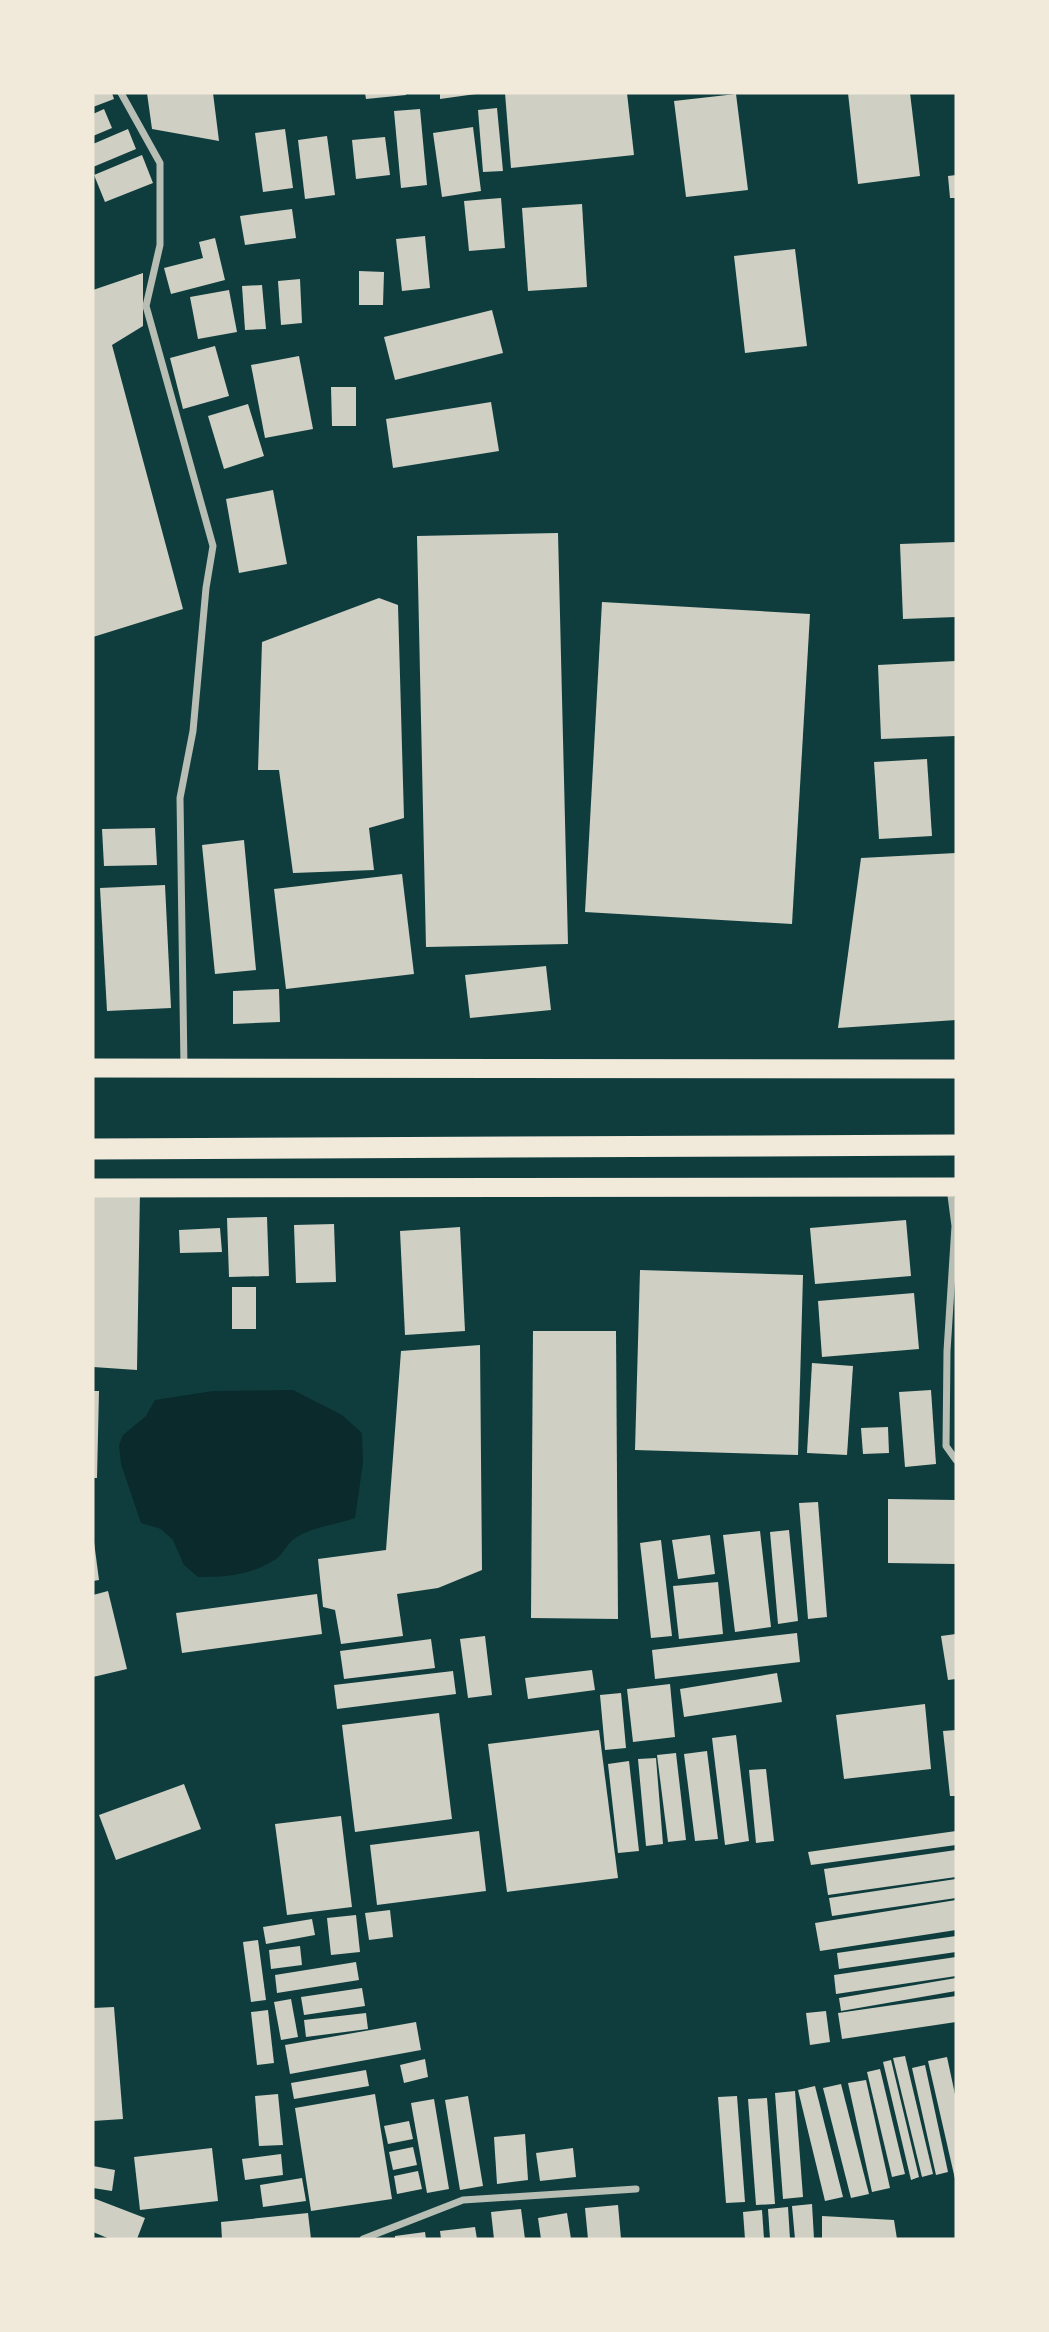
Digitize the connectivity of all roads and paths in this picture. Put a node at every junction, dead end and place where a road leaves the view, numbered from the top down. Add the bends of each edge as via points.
1 (121, 93) edge
2 (93, 1068) edge
3 (184, 1068) junction
4 (956, 1069) edge
5 (956, 1145) edge
6 (93, 1149) edge
7 (953, 1187) edge
8 (93, 1188) edge
9 (956, 1460) edge
10 (636, 2189) dead end
11 (363, 2239) edge

1 - 3 street via 160,163 160,244 146,306 213,546 193,731 180,798
2 - 3 highway
3 - 4 highway
5 - 6 highway
7 - 8 highway
7 - 9 street via 956,1226 946,1446
10 - 11 street via 463,2200

